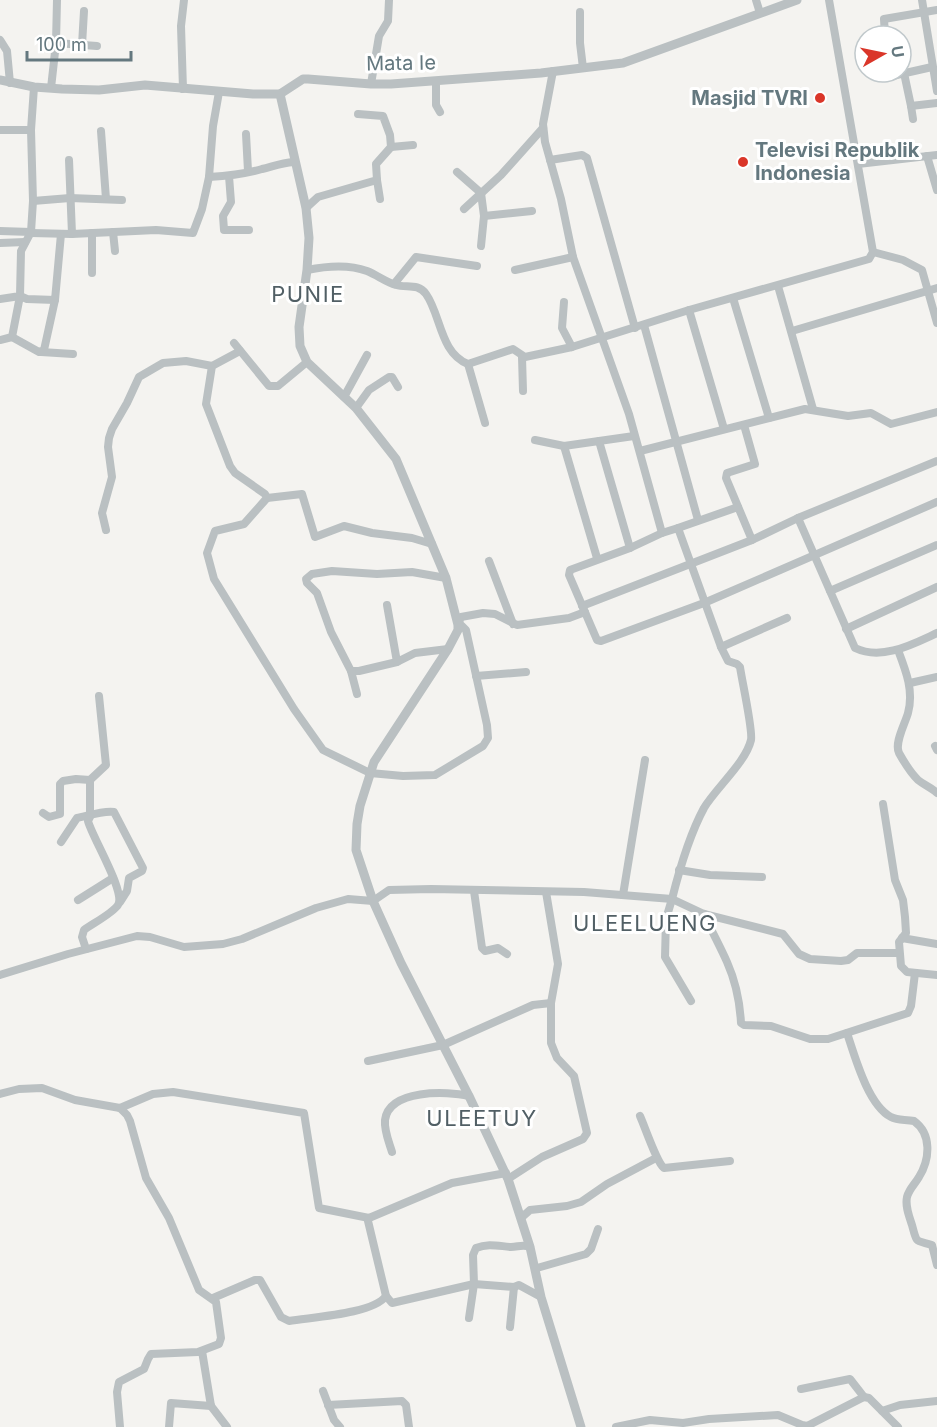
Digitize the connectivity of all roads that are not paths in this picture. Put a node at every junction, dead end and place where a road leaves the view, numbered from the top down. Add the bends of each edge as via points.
1 (57, 0) edge
2 (184, 0) edge
3 (756, 0) edge
4 (797, 0) edge
5 (829, 0) edge
6 (922, 0) edge
7 (391, 1) edge
8 (937, 10) edge
9 (84, 11) dead end
10 (580, 12) dead end
11 (924, 12) junction
12 (760, 13) junction
13 (884, 24) edge
14 (0, 40) edge
15 (56, 43) junction
16 (82, 45) junction
17 (97, 46) dead end
18 (932, 67) junction
19 (583, 68) junction
20 (913, 71) edge
21 (548, 72) junction
22 (0, 80) edge
23 (436, 81) junction
24 (10, 83) junction
25 (371, 84) junction
26 (906, 84) edge
27 (34, 87) junction
28 (51, 88) junction
29 (183, 89) junction
30 (937, 91) edge
31 (219, 92) junction
32 (280, 94) junction
33 (937, 103) edge
34 (911, 106) junction
35 (440, 112) dead end
36 (358, 114) dead end
37 (913, 118) dead end
38 (543, 128) junction
39 (31, 129) junction
40 (0, 130) edge
41 (101, 131) dead end
42 (246, 134) dead end
43 (413, 145) dead end
44 (391, 147) junction
45 (937, 155) edge
46 (927, 156) junction
47 (69, 160) dead end
48 (550, 160) junction
49 (294, 162) junction
50 (858, 164) junction
51 (248, 171) junction
52 (457, 172) dead end
53 (229, 176) junction
54 (209, 177) junction
55 (377, 180) junction
56 (937, 190) edge
57 (481, 193) junction
58 (70, 198) junction
59 (106, 199) junction
60 (380, 199) dead end
61 (122, 200) dead end
62 (33, 201) junction
63 (306, 208) junction
64 (464, 209) dead end
65 (532, 211) dead end
66 (484, 216) junction
67 (249, 230) dead end
68 (0, 231) edge
69 (72, 234) junction
70 (92, 234) junction
71 (29, 236) junction
72 (113, 236) junction
73 (61, 237) junction
74 (0, 243) edge
75 (481, 246) dead end
76 (115, 251) dead end
77 (873, 252) junction
78 (573, 257) junction
79 (477, 266) dead end
80 (307, 270) junction
81 (515, 270) dead end
82 (92, 273) dead end
83 (393, 284) junction
84 (778, 286) junction
85 (937, 288) edge
86 (928, 291) junction
87 (20, 296) junction
88 (733, 298) junction
89 (0, 299) edge
90 (55, 300) junction
91 (564, 302) dead end
92 (690, 310) junction
93 (937, 324) edge
94 (644, 325) junction
95 (635, 328) junction
96 (792, 331) junction
97 (12, 337) junction
98 (600, 337) junction
99 (0, 340) edge
100 (234, 343) dead end
101 (572, 347) junction
102 (240, 351) junction
103 (41, 352) junction
104 (73, 354) dead end
105 (367, 356) dead end
106 (522, 357) junction
107 (308, 362) junction
108 (468, 364) junction
109 (212, 366) junction
110 (398, 387) dead end
111 (523, 391) dead end
112 (344, 397) junction
113 (356, 408) junction
114 (813, 409) junction
115 (937, 412) edge
116 (769, 418) junction
117 (485, 423) dead end
118 (744, 425) junction
119 (724, 429) junction
120 (634, 436) junction
121 (535, 440) dead end
122 (599, 441) junction
123 (677, 442) junction
124 (564, 446) junction
125 (640, 451) junction
126 (937, 461) edge
127 (267, 498) junction
128 (937, 502) edge
129 (738, 507) junction
130 (798, 518) junction
131 (698, 520) junction
132 (678, 528) junction
133 (106, 530) dead end
134 (662, 532) junction
135 (752, 540) junction
136 (432, 544) junction
137 (937, 545) edge
138 (630, 548) junction
139 (814, 555) junction
140 (597, 558) junction
141 (489, 561) dead end
142 (690, 565) junction
143 (446, 578) junction
144 (937, 587) edge
145 (830, 591) junction
146 (704, 603) junction
147 (387, 605) dead end
148 (584, 609) junction
149 (787, 618) dead end
150 (513, 624) junction
151 (458, 627) junction
152 (846, 629) junction
153 (937, 633) edge
154 (721, 647) junction
155 (448, 649) junction
156 (898, 650) junction
157 (397, 662) junction
158 (351, 671) junction
159 (526, 672) dead end
160 (476, 676) junction
161 (937, 677) edge
162 (910, 683) junction
163 (357, 694) dead end
164 (99, 696) dead end
165 (645, 760) dead end
166 (370, 773) junction
167 (90, 780) junction
168 (937, 793) edge
169 (883, 804) dead end
170 (43, 813) dead end
171 (90, 817) junction
172 (61, 842) dead end
173 (679, 870) junction
174 (762, 877) dead end
175 (113, 878) junction
176 (474, 891) junction
177 (546, 892) junction
178 (623, 895) junction
179 (672, 899) junction
180 (78, 900) dead end
181 (373, 901) junction
182 (120, 902) junction
183 (704, 914) junction
184 (902, 938) junction
185 (937, 944) edge
186 (86, 949) junction
187 (899, 953) junction
188 (507, 954) dead end
189 (915, 973) junction
190 (0, 975) edge
191 (937, 975) edge
192 (691, 1001) dead end
193 (551, 1003) junction
194 (847, 1033) junction
195 (443, 1045) junction
196 (368, 1061) dead end
197 (0, 1094) edge
198 (469, 1096) junction
199 (131, 1104) junction
200 (120, 1108) junction
201 (127, 1115) junction
202 (640, 1116) dead end
203 (392, 1152) dead end
204 (656, 1158) junction
205 (730, 1161) dead end
206 (507, 1176) junction
207 (369, 1218) junction
208 (521, 1218) junction
209 (598, 1229) dead end
210 (530, 1246) junction
211 (937, 1264) edge
212 (537, 1268) junction
213 (474, 1284) junction
214 (514, 1287) junction
215 (386, 1296) junction
216 (542, 1297) junction
217 (213, 1299) junction
218 (469, 1318) dead end
219 (510, 1327) dead end
220 (202, 1351) junction
221 (801, 1389) dead end
222 (323, 1390) dead end
223 (864, 1397) junction
224 (937, 1401) edge
225 (328, 1405) junction
226 (211, 1406) junction
227 (882, 1411) junction
228 (120, 1427) edge
229 (169, 1427) edge
230 (227, 1427) edge
231 (340, 1427) edge
232 (409, 1427) edge
233 (581, 1427) edge
234 (616, 1427) edge
235 (898, 1427) edge

1 - 15 street
2 - 29 street
3 - 12 street
4 - 12 street, Mata Ie
5 - 50 street
6 - 11 street
7 - 25 street
8 - 11 street
9 - 16 street
10 - 19 street
11 - 13 street via 884,19
11 - 18 street
12 - 19 street, Mata Ie via 628,61
14 - 24 street via 7,51
15 - 16 street
15 - 28 street
16 - 17 street
18 - 20 street
18 - 30 street
19 - 21 street, Mata Ie
21 - 23 street, Mata Ie
21 - 38 street
22 - 24 street
23 - 25 street, Mata Ie
23 - 35 street via 436,105
24 - 27 street
25 - 32 street, Mata Ie via 308,79
26 - 34 street
27 - 28 street
27 - 39 street
28 - 29 street
29 - 31 street
31 - 32 street
31 - 54 street
32 - 49 street
33 - 34 street
34 - 37 street
36 - 44 street via 383,116
38 - 48 street
38 - 57 street
39 - 40 street
39 - 62 street
41 - 59 street
42 - 51 street
43 - 44 street
44 - 55 street via 376,162
45 - 46 street
46 - 50 street
46 - 56 street
47 - 58 street
48 - 78 street
48 - 95 street via 582,155 587,158
49 - 51 street
49 - 63 street
50 - 77 street
51 - 53 street
52 - 57 street
53 - 54 street
53 - 67 street via 231,202 223,216 224,230
54 - 72 street via 193,233 156,230
55 - 60 street
55 - 63 street via 318,197
57 - 64 street
57 - 66 street
58 - 59 street
58 - 62 street
58 - 69 street
59 - 61 street
62 - 71 street
63 - 80 street
65 - 66 street
66 - 75 street
68 - 71 street
69 - 70 street
69 - 73 street
70 - 72 street
70 - 82 street
71 - 73 street
71 - 74 street
71 - 87 street via 21,251
72 - 76 street
73 - 90 street
77 - 84 street via 869,259
77 - 86 street via 918,267
78 - 81 street
78 - 98 street
79 - 83 street via 416,257
80 - 83 street via 330,266 358,268
80 - 107 street via 299,337
83 - 108 street via 416,286 426,293 453,352
84 - 88 street
84 - 96 street
85 - 86 street
86 - 93 street
86 - 96 street
87 - 89 street
87 - 90 street via 27,300
87 - 97 street
88 - 92 street
88 - 116 street
90 - 103 street
91 - 101 street via 562,328
92 - 94 street
92 - 119 street
94 - 95 street
94 - 123 street
95 - 98 street
96 - 114 street
97 - 99 street
97 - 103 street
98 - 101 street
98 - 120 street
100 - 102 street
101 - 106 street
102 - 107 street via 273,387
102 - 109 street
103 - 104 street
105 - 112 street
106 - 108 street via 513,349
106 - 111 street
107 - 112 street
108 - 117 street
109 - 127 street via 206,404 226,459 235,473
109 - 133 street via 186,361 163,363 139,377 109,438 112,477 102,513
110 - 113 street via 389,377 369,390
112 - 113 street
113 - 136 street via 396,459
114 - 115 street via 848,416 871,413 891,424
114 - 116 street
116 - 118 street
118 - 119 street
118 - 129 street via 756,463 726,475
119 - 123 street
120 - 122 street
120 - 125 street
121 - 124 street
122 - 124 street
122 - 138 street
123 - 125 street
123 - 131 street
124 - 140 street
125 - 134 street
126 - 130 street
127 - 136 street via 302,494 315,537 344,526
127 - 166 street via 244,524 215,531 207,554 214,579 323,750
128 - 139 street
129 - 131 street
129 - 135 street
130 - 135 street
130 - 139 street
131 - 132 street
132 - 134 street
132 - 142 street
134 - 138 street
135 - 142 street
136 - 143 street
137 - 145 street
138 - 140 street
139 - 145 street
139 - 146 street
140 - 148 street via 569,571
141 - 150 street
142 - 146 street
142 - 148 street
143 - 151 street
143 - 158 street via 412,572 332,572 307,576
144 - 152 street
145 - 152 street
146 - 148 street via 599,641 594,638
146 - 154 street
147 - 157 street
148 - 150 street via 569,618
149 - 154 street
150 - 151 street via 495,614 483,613 461,616
151 - 155 street
151 - 160 street via 466,630
152 - 156 street via 859,650
153 - 156 street
154 - 173 street via 728,661 740,667 751,740 704,809
155 - 157 street via 415,653
155 - 166 street
156 - 162 street
157 - 158 street
158 - 163 street
159 - 160 street
160 - 166 street via 487,725 488,738 483,746 435,775
161 - 162 street
162 - 168 street via 910,704 898,751 919,780
164 - 167 street via 106,765
165 - 178 street
166 - 181 street via 355,842
167 - 170 street via 63,781 60,814
167 - 171 street
169 - 184 street via 903,900 906,930
171 - 172 street via 75,819
171 - 175 street via 89,826
171 - 182 street via 114,812 142,868 129,878
173 - 174 street
173 - 179 street
175 - 180 street
175 - 182 street
176 - 177 street
176 - 181 street via 389,891
176 - 188 street via 482,948 498,948
177 - 178 street
177 - 193 street via 558,964
178 - 179 street
179 - 183 street
179 - 192 street via 666,919 665,957
181 - 186 street via 348,899 316,908 223,945 184,947 140,936
181 - 195 street
182 - 186 street via 84,930
183 - 187 street via 783,934 799,954 810,959 841,961 857,952
183 - 194 street via 730,969 742,1025 771,1026 819,1040
184 - 185 street
184 - 187 street
186 - 190 street
187 - 189 street via 902,969
189 - 191 street
189 - 194 street via 908,1013
193 - 195 street via 533,1005
193 - 206 street via 551,1043 557,1059 574,1076 586,1134 583,1139
194 - 211 street via 870,1094 880,1108 893,1119 914,1121 925,1133 927,1158 907,1197 907,1208 915,1239 932,1245
195 - 196 street
195 - 198 street
197 - 200 street via 42,1088 75,1100
198 - 203 street via 449,1092 395,1102 385,1121
198 - 206 street
199 - 200 street
199 - 201 street
199 - 207 street via 153,1094 173,1092 304,1113 319,1208
200 - 201 street
201 - 217 street via 146,1178 169,1218 199,1290
202 - 204 street
204 - 205 street via 667,1168
204 - 208 street via 581,1202 530,1210
206 - 207 street via 452,1183
206 - 208 street
207 - 215 street
208 - 210 street
209 - 212 street via 586,1254
210 - 212 street
210 - 213 street via 496,1244 476,1248
212 - 216 street
213 - 214 street
213 - 215 street via 395,1304
213 - 218 street
214 - 216 street via 519,1285
214 - 219 street
215 - 217 street via 364,1308 289,1321 281,1317 260,1280
216 - 233 street
217 - 220 street via 221,1340
220 - 226 street
220 - 228 street via 150,1355 144,1369 119,1382
221 - 223 street via 850,1379
222 - 225 street
223 - 227 street
223 - 234 street via 805,1426 778,1415 683,1423 650,1420
224 - 227 street via 900,1404
225 - 231 street
225 - 232 street via 402,1401
226 - 229 street via 171,1403
226 - 230 street
227 - 235 street

